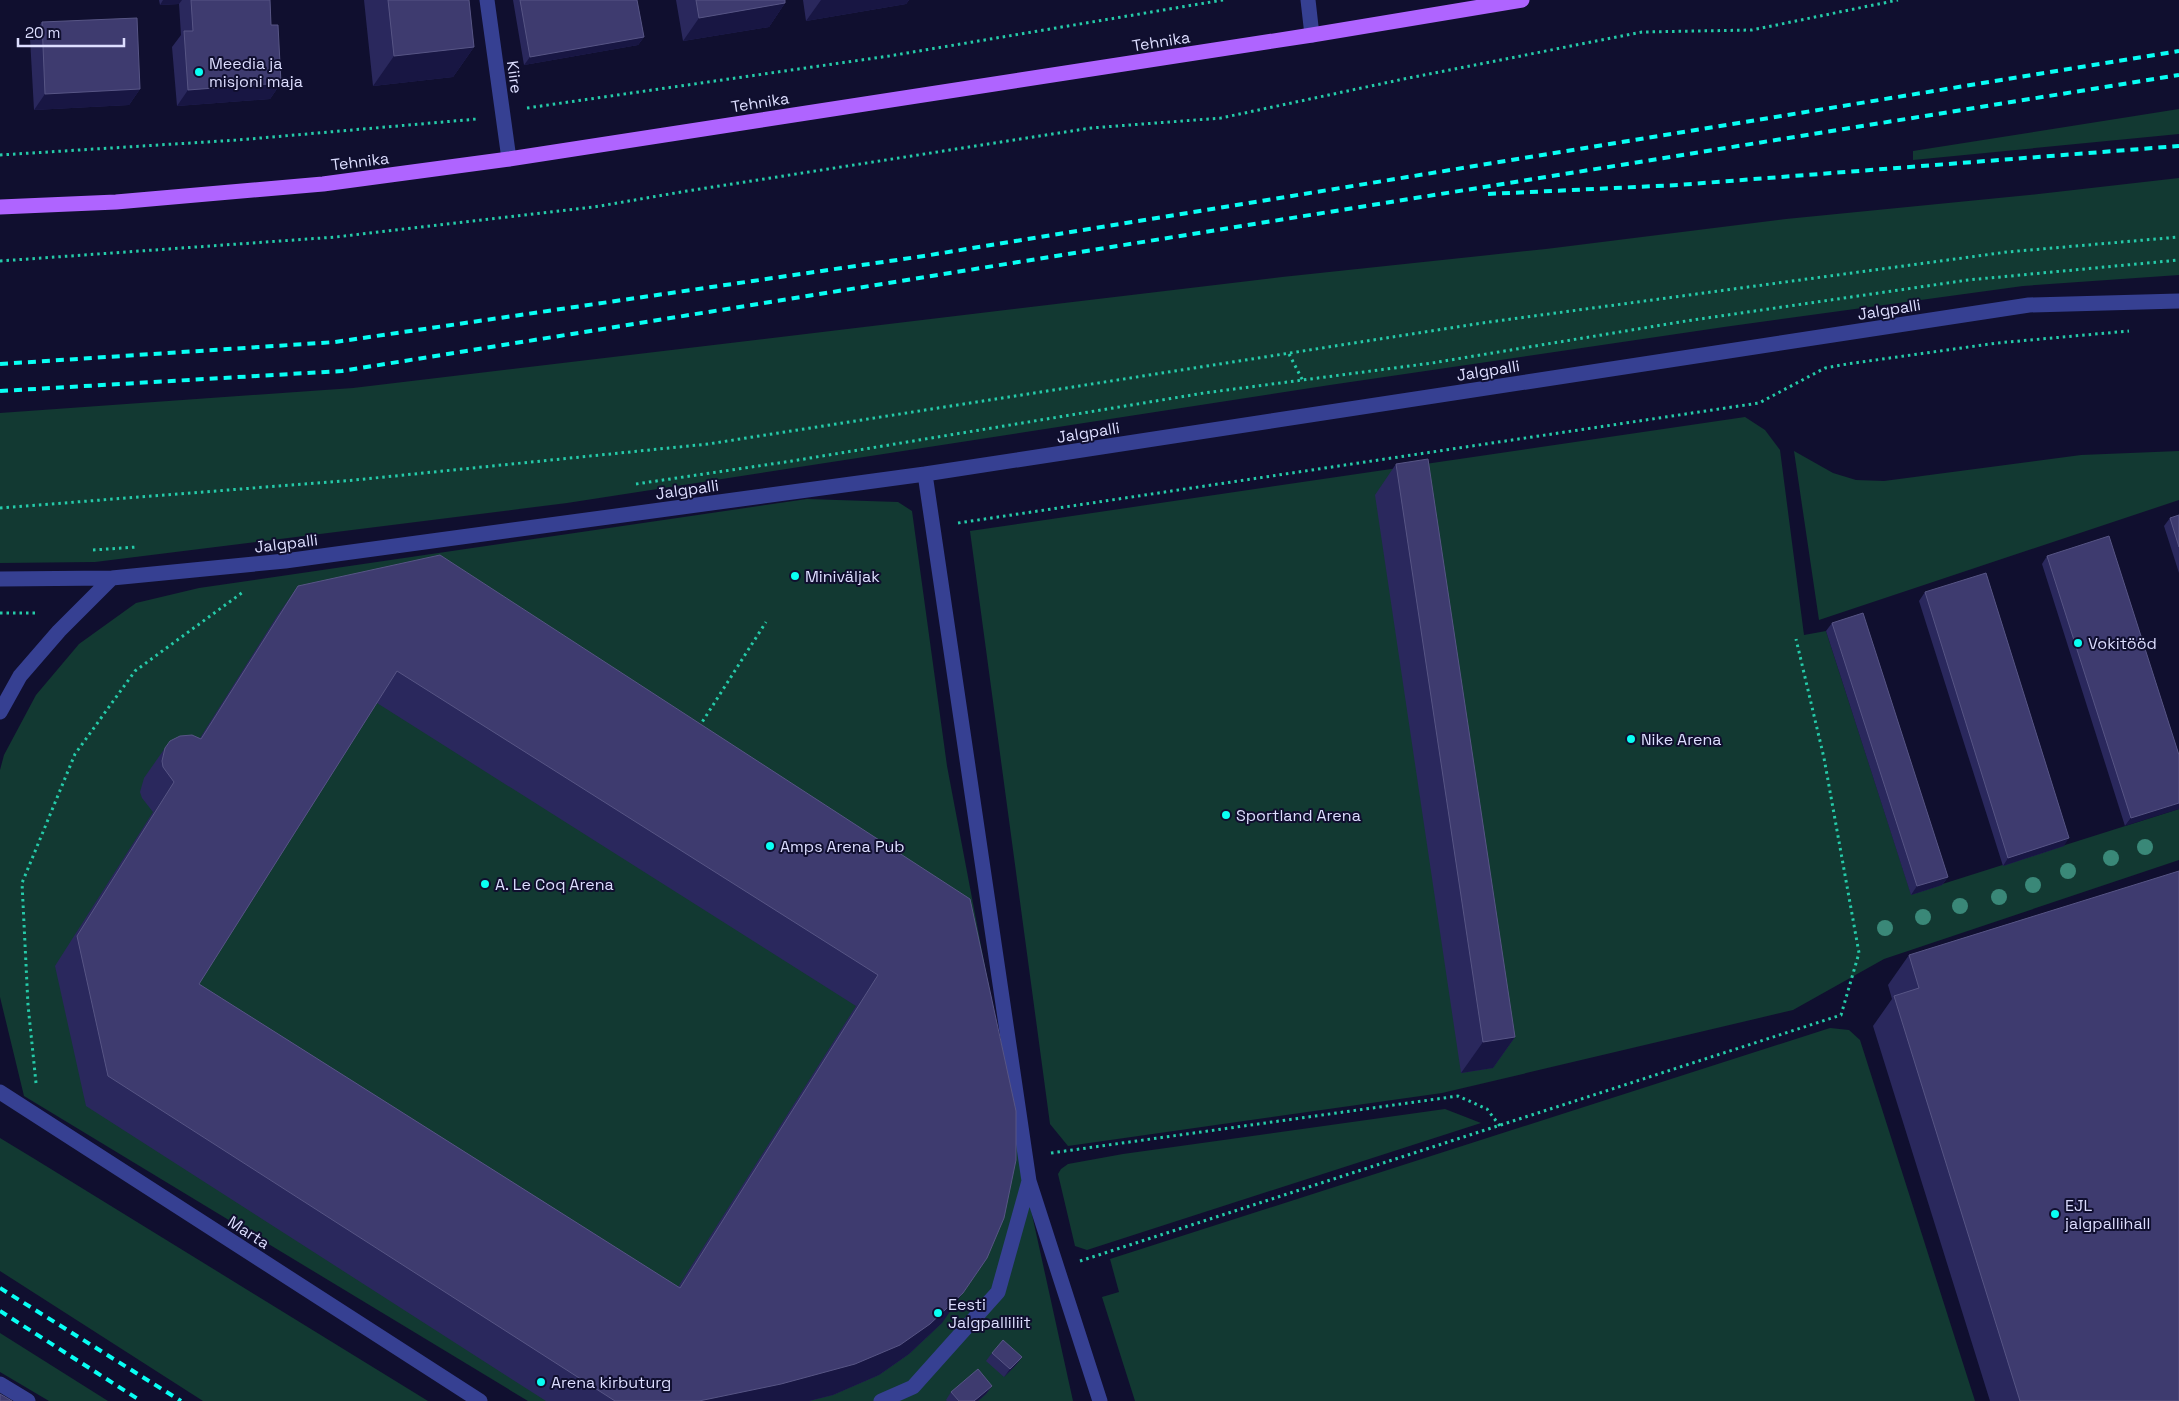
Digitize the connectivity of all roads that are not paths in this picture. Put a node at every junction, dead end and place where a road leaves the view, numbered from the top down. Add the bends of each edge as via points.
1 (487, 0) edge
2 (1308, 0) edge
3 (1522, 0) edge
4 (1312, 35) junction
5 (509, 159) junction
6 (0, 206) edge
7 (2179, 301) edge
8 (925, 474) junction
9 (112, 578) junction
10 (0, 579) edge
11 (0, 712) edge
12 (0, 1092) edge
13 (1029, 1181) junction
14 (0, 1384) edge
15 (28, 1401) edge
16 (480, 1401) edge
17 (881, 1401) edge
18 (1100, 1401) edge

1 - 5 street, Kiire
2 - 4 street
3 - 4 main road, Tehnika
4 - 5 main road, Tehnika
5 - 6 main road, Tehnika via 323,184 116,202
7 - 8 street, Jalgpalli via 2029,305
8 - 9 street, Jalgpalli via 285,561
8 - 13 street
9 - 10 street, Jalgpalli
9 - 11 street via 20,676
12 - 16 street, Marta
13 - 17 street via 998,1292 913,1387
13 - 18 street
14 - 15 street

